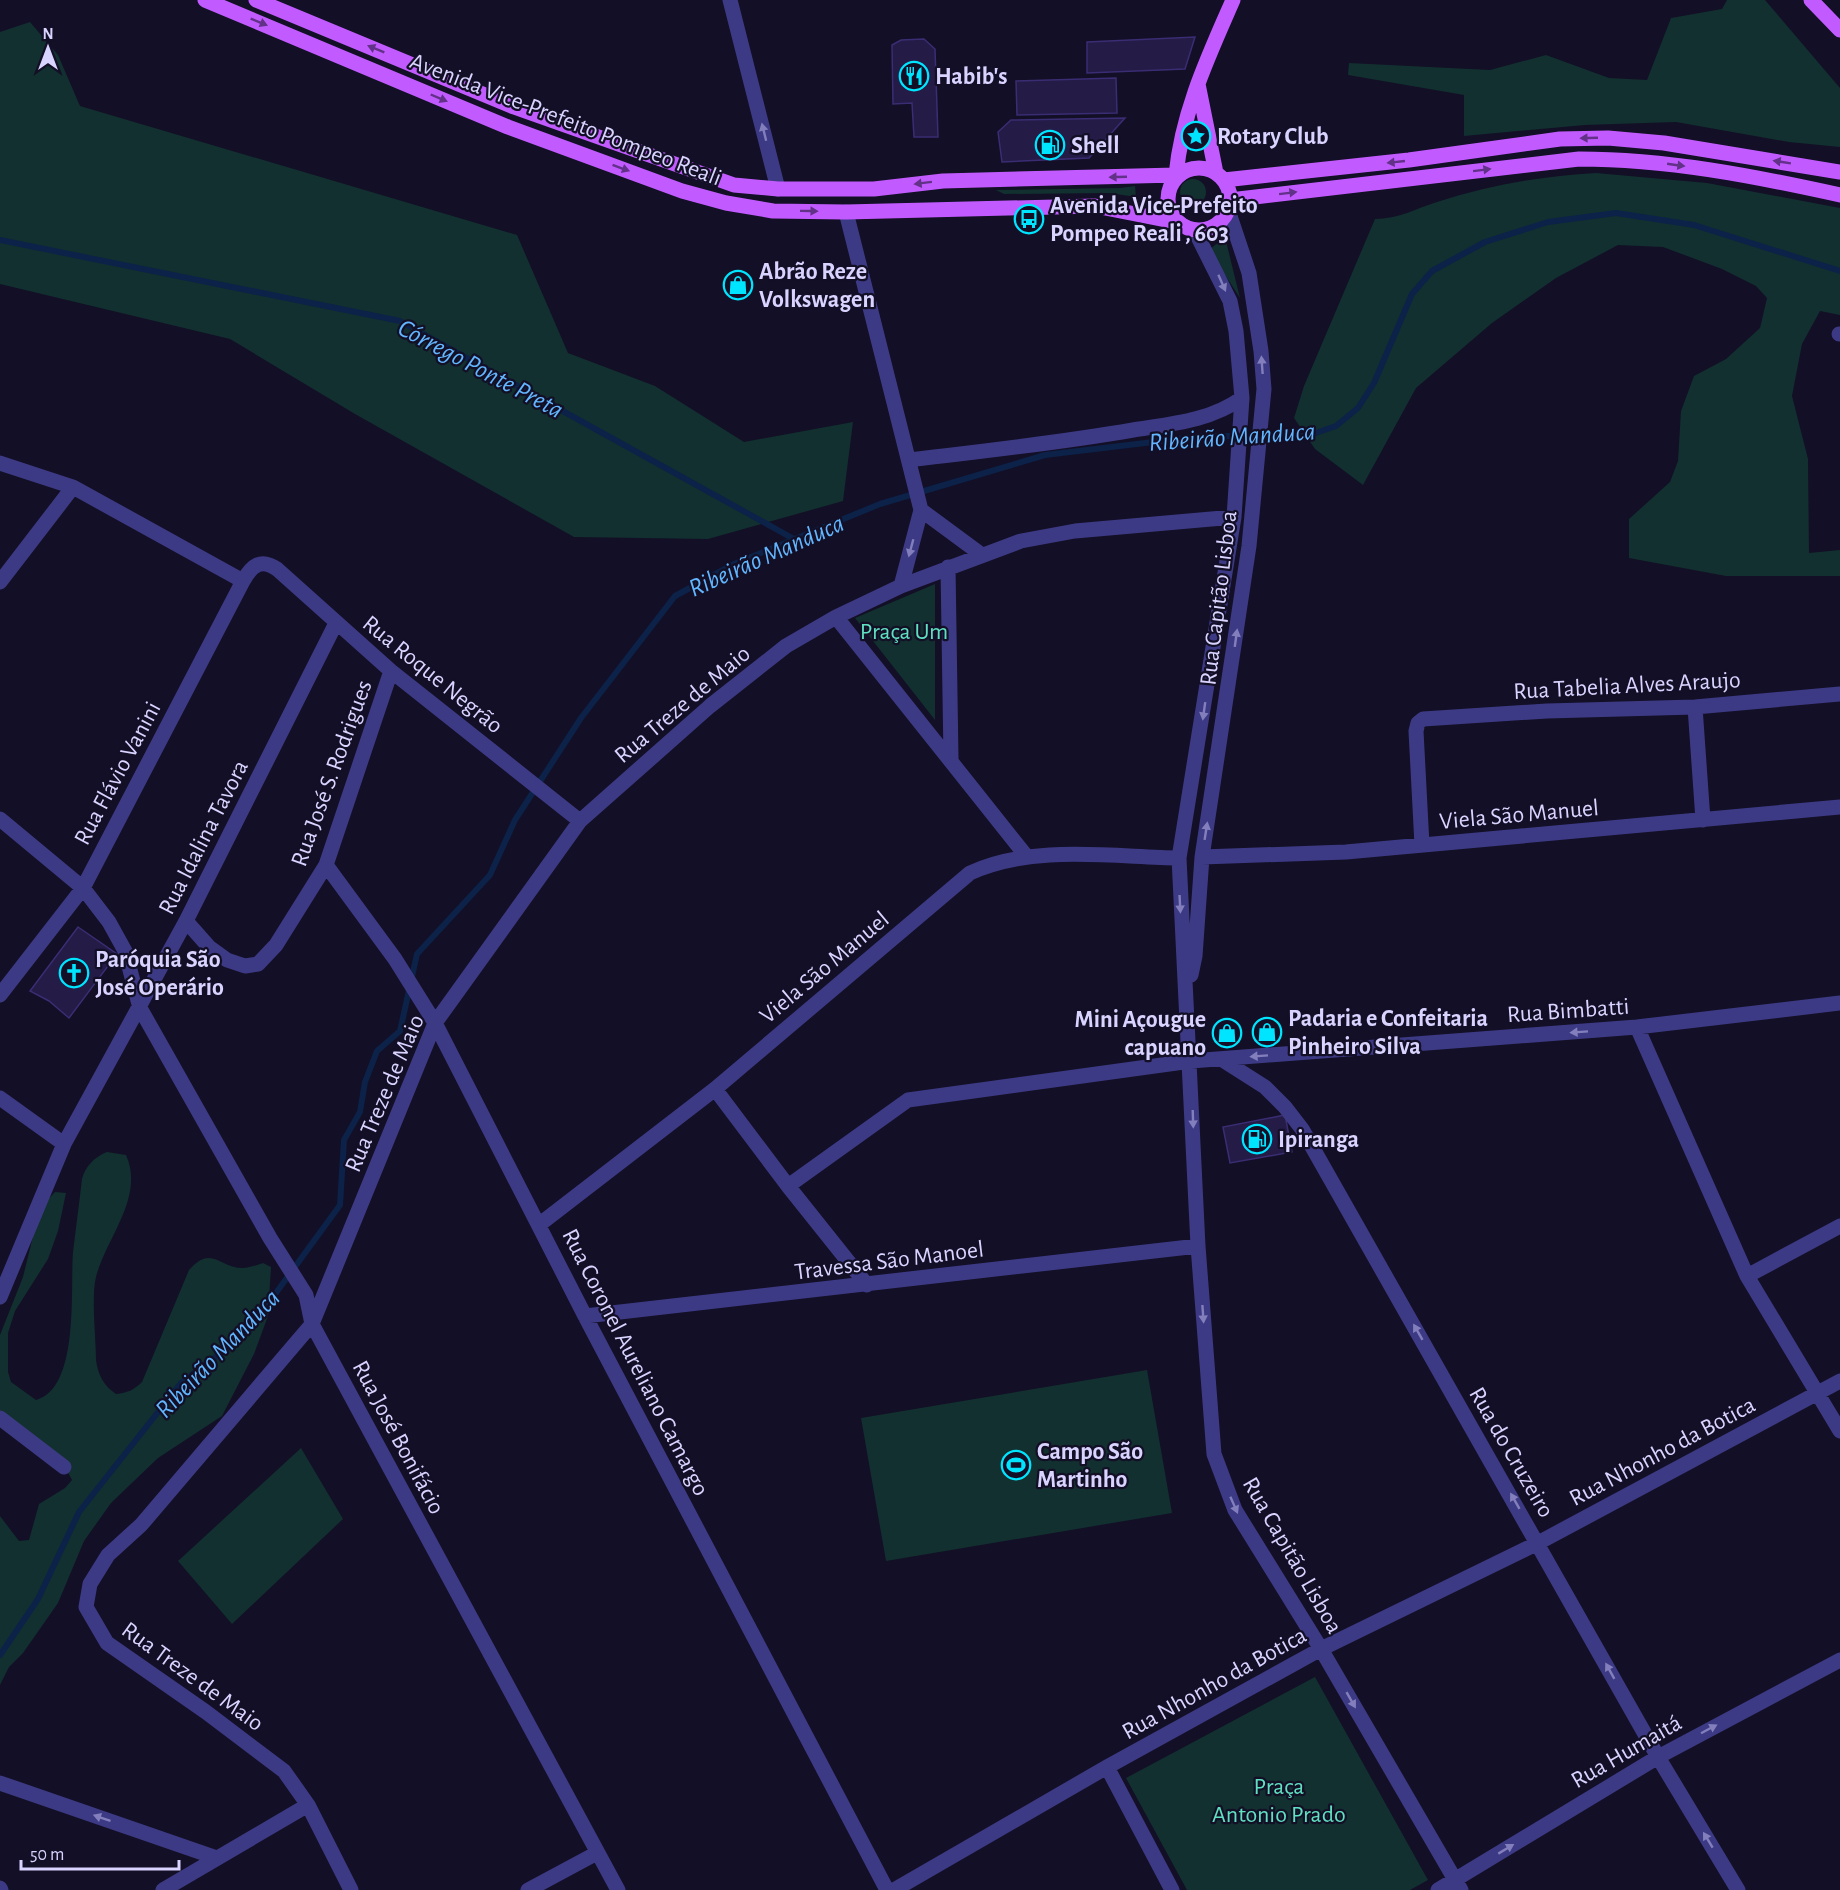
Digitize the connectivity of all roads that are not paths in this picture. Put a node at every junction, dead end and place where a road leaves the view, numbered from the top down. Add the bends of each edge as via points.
1 (205, 0) edge
2 (256, 0) edge
3 (730, 0) edge
4 (1233, 0) edge
5 (1811, 0) edge
6 (281, 6) edge
7 (1840, 30) edge
8 (1198, 81) junction
9 (1840, 172) edge
10 (1176, 175) junction
11 (1220, 176) junction
12 (778, 189) junction
13 (1840, 195) edge
14 (1229, 205) junction
15 (846, 212) junction
16 (1176, 222) junction
17 (1195, 231) junction
18 (1242, 398) junction
19 (909, 460) junction
20 (0, 463) edge
21 (73, 487) junction
22 (920, 508) junction
23 (1234, 517) junction
24 (982, 555) junction
25 (259, 563) joint
26 (948, 567) junction
27 (243, 581) junction
28 (0, 582) edge
29 (901, 586) junction
30 (837, 617) junction
31 (336, 623) junction
32 (391, 670) junction
33 (1840, 694) edge
34 (1695, 707) junction
35 (951, 759) junction
36 (1840, 807) edge
37 (0, 819) edge
38 (1703, 820) junction
39 (580, 821) junction
40 (1422, 845) junction
41 (1027, 857) junction
42 (1202, 857) junction
43 (1179, 858) junction
44 (326, 865) junction
45 (83, 888) junction
46 (186, 921) junction
47 (1187, 993) junction
48 (0, 995) edge
49 (1840, 1003) edge
50 (140, 1008) junction
51 (435, 1023) junction
52 (1637, 1027) junction
53 (1221, 1059) junction
54 (1191, 1061) junction
55 (715, 1089) junction
56 (0, 1098) edge
57 (64, 1144) junction
58 (788, 1186) junction
59 (540, 1224) junction
60 (1840, 1226) edge
61 (1198, 1246) junction
62 (1747, 1276) junction
63 (867, 1285) junction
64 (0, 1297) edge
65 (585, 1316) junction
66 (312, 1324) junction
67 (1840, 1382) edge
68 (1818, 1394) junction
69 (0, 1418) edge
70 (1840, 1431) edge
71 (64, 1467) dead end
72 (1538, 1543) junction
73 (1321, 1649) junction
74 (1840, 1660) edge
75 (1658, 1757) junction
76 (1107, 1767) junction
77 (0, 1783) edge
78 (308, 1805) junction
79 (597, 1852) junction
80 (217, 1858) junction
81 (1459, 1885) edge
82 (163, 1890) edge
83 (351, 1890) edge
84 (528, 1890) edge
85 (618, 1890) edge
86 (887, 1890) edge
87 (894, 1890) edge
88 (1172, 1890) edge
89 (1438, 1890) edge
90 (1738, 1890) edge

1 -> 15 main road, Avenida Vice-Prefeito Pompeo Reali via 508,127 682,190 773,211
2 - 6 main road, Avenida Vice-Prefeito Pompeo Reali
12 -> 3 street
4 - 8 main road
5 - 7 main road
12 -> 6 main road, Avenida Vice-Prefeito Pompeo Reali via 734,185 693,172 514,106
8 - 10 main road via 1180,139
8 - 11 main road
9 -> 11 main road via 1664,143 1608,138 1560,139 1409,160
10 - 11 main road via 1196,168
10 -> 12 main road, Avenida Vice-Prefeito Pompeo Reali via 943,181 874,189
10 - 16 main road via 1167,193 1167,204
11 - 14 main road
14 -> 13 main road via 1579,159 1679,165
14 - 17 main road via 1215,226
42 -> 14 street, Rua Capitão Lisboa via 1249,546 1264,389 1249,273
15 - 16 main road, Avenida Vice-Prefeito Pompeo Reali via 1095,206
15 - 19 street
16 - 17 main road
17 -> 18 street, Rua Capitão Lisboa via 1230,301
18 - 19 street via 1229,408 1201,418
18 - 23 street, Rua Capitão Lisboa
19 - 22 street
20 - 21 street
21 - 27 street
21 - 28 street
22 - 24 street
22 -> 29 street
23 - 24 street, Rua Treze de Maio via 1075,531 1021,541
23 -> 43 street, Rua Capitão Lisboa
24 - 26 street, Rua Treze de Maio
25 - 27 street, Rua Flávio Vanini via 250,568
25 - 31 street, Rua Roque Negrão via 277,569
26 - 29 street, Rua Treze de Maio
26 - 35 street
27 - 45 street, Rua Flávio Vanini
29 - 30 street, Rua Treze de Maio
30 - 35 street
30 - 39 street, Rua Treze de Maio via 786,646 710,706
31 - 32 street, Rua Roque Negrão
31 - 46 street, Rua Idalina Tavora
32 - 39 street, Rua Roque Negrão
32 - 44 street, Rua José S. Rodrigues
33 - 34 street, Rua Tabelia Alves Araujo
34 - 38 street
34 - 40 street, Rua Tabelia Alves Araujo via 1432,717 1418,723
35 - 41 street
36 - 38 street, Viela São Manuel
37 - 45 street, Rua José Bonifácio
38 - 40 street, Viela São Manuel
39 - 51 street, Rua Treze de Maio
40 - 42 street, Viela São Manuel
41 - 43 street, Viela São Manuel
41 - 55 street, Viela São Manuel via 992,863 970,873
42 - 47 street, Rua Capitão Lisboa via 1195,956
43 -> 47 street, Rua Capitão Lisboa
44 - 46 street, Rua José S. Rodrigues via 276,945 258,964 245,966 227,960
44 - 51 street, Rua Coronel Aureliano Camargo
45 - 48 street, Rua Flávio Vanini
45 - 50 street, Rua José Bonifácio via 109,922 124,951
46 - 50 street, Rua Idalina Tavora
47 - 54 street, Rua Capitão Lisboa
49 - 52 street, Rua Bimbatti
50 - 57 street, Rua Idalina Tavora
50 - 66 street, Rua José Bonifácio via 306,1295
51 - 59 street, Rua Coronel Aureliano Camargo
51 - 66 street, Rua Treze de Maio
52 -> 53 street, Rua Bimbatti
52 - 62 street
53 - 54 street, Rua Bimbatti
72 -> 53 street, Rua do Cruzeiro via 1302,1129 1265,1087
54 - 58 street, Rua Bimbatti via 908,1100
54 -> 61 street, Rua Capitão Lisboa
55 - 58 street
55 - 59 street, Viela São Manuel
56 - 57 street
57 - 64 street, Rua Idalina Tavora
58 - 63 street
59 - 65 street, Rua Coronel Aureliano Camargo
60 - 62 street
61 - 63 street, Travessa São Manoel
61 -> 73 street, Rua Capitão Lisboa via 1214,1454 1235,1510
62 - 68 street
63 - 65 street, Travessa São Manoel
65 - 86 street, Rua Coronel Aureliano Camargo
66 - 78 street, Rua Treze de Maio via 141,1525 108,1555 90,1584 86,1607 106,1643 284,1771
66 - 79 street, Rua José Bonifácio
67 - 68 street, Rua Nhonho da Botica
68 - 70 street
68 - 72 street, Rua Nhonho da Botica
69 - 71 street
72 - 73 street, Rua Nhonho da Botica
75 -> 72 street, Rua do Cruzeiro
73 - 76 street, Rua Nhonho da Botica
73 -> 81 street, Rua Capitão Lisboa
75 -> 74 street, Rua Humaitá
81 -> 75 street, Rua Humaitá
90 -> 75 street, Rua do Cruzeiro
76 - 87 street, Rua Nhonho da Botica
76 - 88 street
80 -> 77 street
78 - 80 street
78 - 83 street, Rua Treze de Maio
79 - 84 street
79 - 85 street, Rua José Bonifácio
80 - 82 street
81 - 89 street, Rua Humaitá

